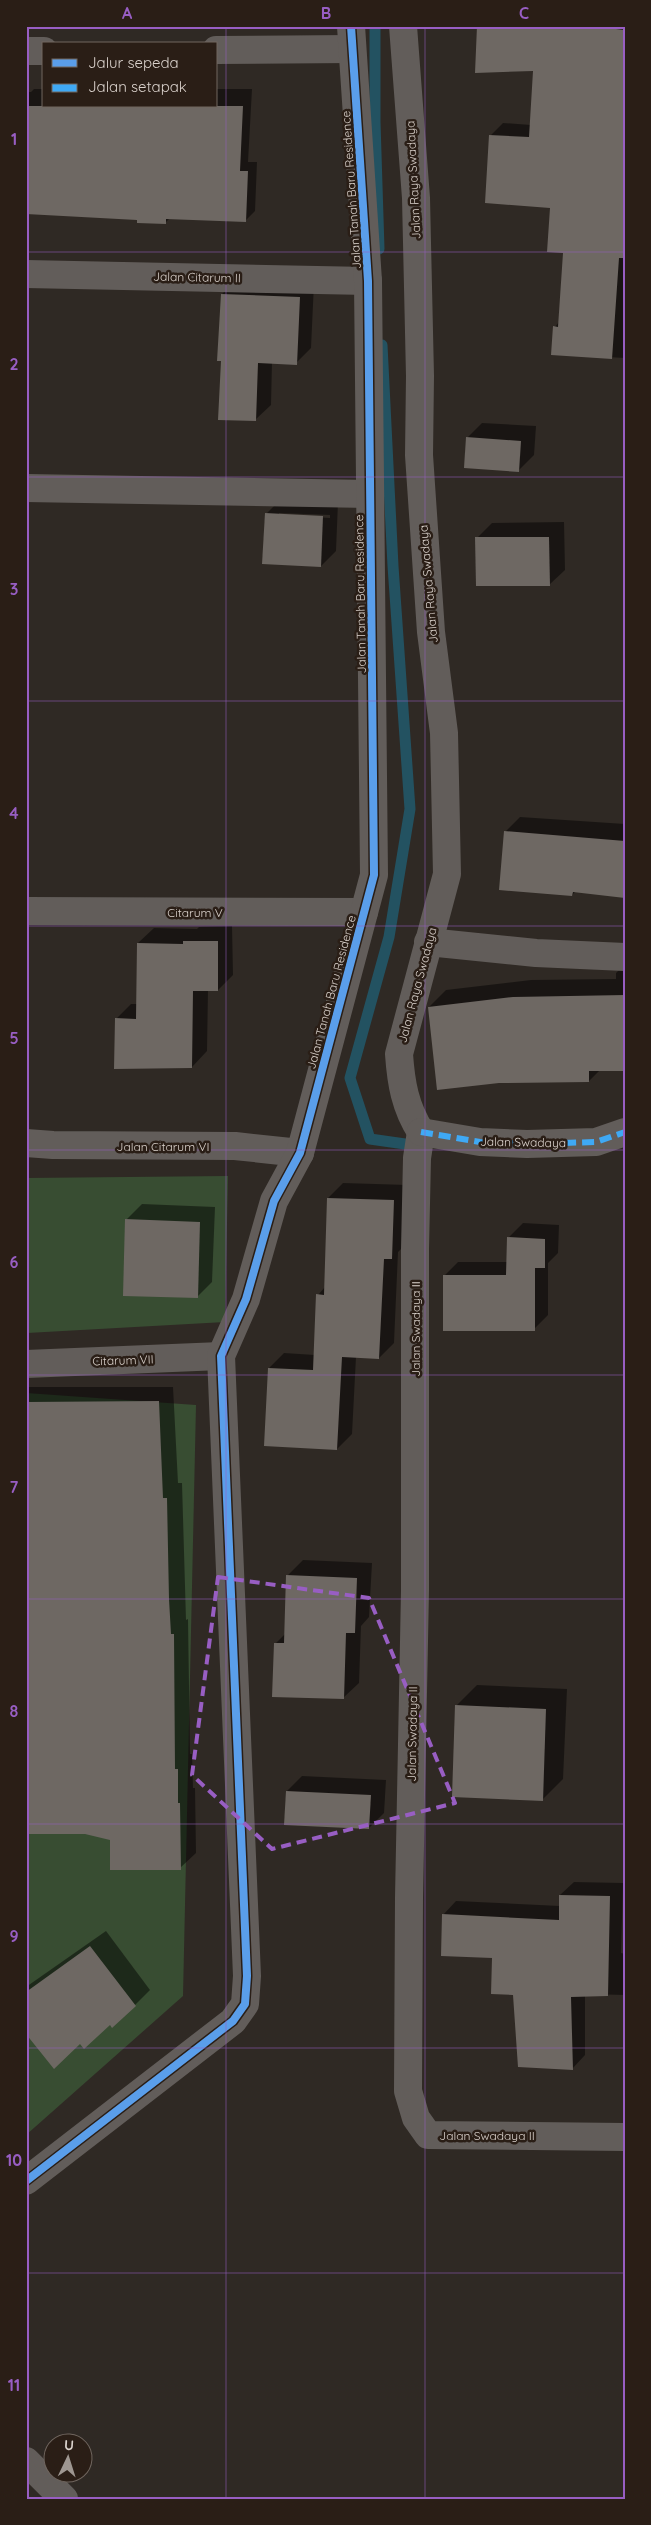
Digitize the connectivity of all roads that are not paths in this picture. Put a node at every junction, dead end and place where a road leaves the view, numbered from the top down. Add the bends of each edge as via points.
1 (403, 26) edge
2 (351, 38) edge
3 (218, 50) edge
4 (26, 51) edge
5 (42, 51) edge
6 (26, 274) edge
7 (368, 281) junction
8 (26, 488) edge
9 (370, 494) junction
10 (26, 911) edge
11 (364, 912) junction
12 (428, 942) junction
13 (625, 957) edge
14 (625, 1132) edge
15 (26, 1143) edge
16 (419, 1143) junction
17 (300, 1153) junction
18 (221, 1356) junction
19 (26, 1364) edge
20 (625, 2136) edge
21 (26, 2181) edge
22 (26, 2462) edge
23 (64, 2499) edge

1 - 12 street, Jalan Raya Swadaya via 416,198 421,503 444,742 447,874
2 - 3 street
2 - 7 street, Jalan Tanah Baru Residence
4 - 5 street
6 - 7 street, Jalan Citarum II
7 - 9 street, Jalan Tanah Baru Residence
8 - 9 street
9 - 11 street, Jalan Tanah Baru Residence via 374,875
10 - 11 street, Citarum V
11 - 17 street, Jalan Tanah Baru Residence
12 - 13 street via 536,953
12 - 16 street, Jalan Raya Swadaya via 399,1054 401,1084
14 - 16 street, Jalan Swadaya via 596,1142
15 - 17 street, Jalan Citarum VI via 235,1146
16 - 20 street, Jalan Swadaya II via 408,2090 416,2118 428,2135
17 - 18 street, Jalan Tanah Baru Residence via 274,1201 246,1299
18 - 19 street, Citarum VII
18 - 21 street via 247,1976 245,2004 233,2021
22 - 23 street

